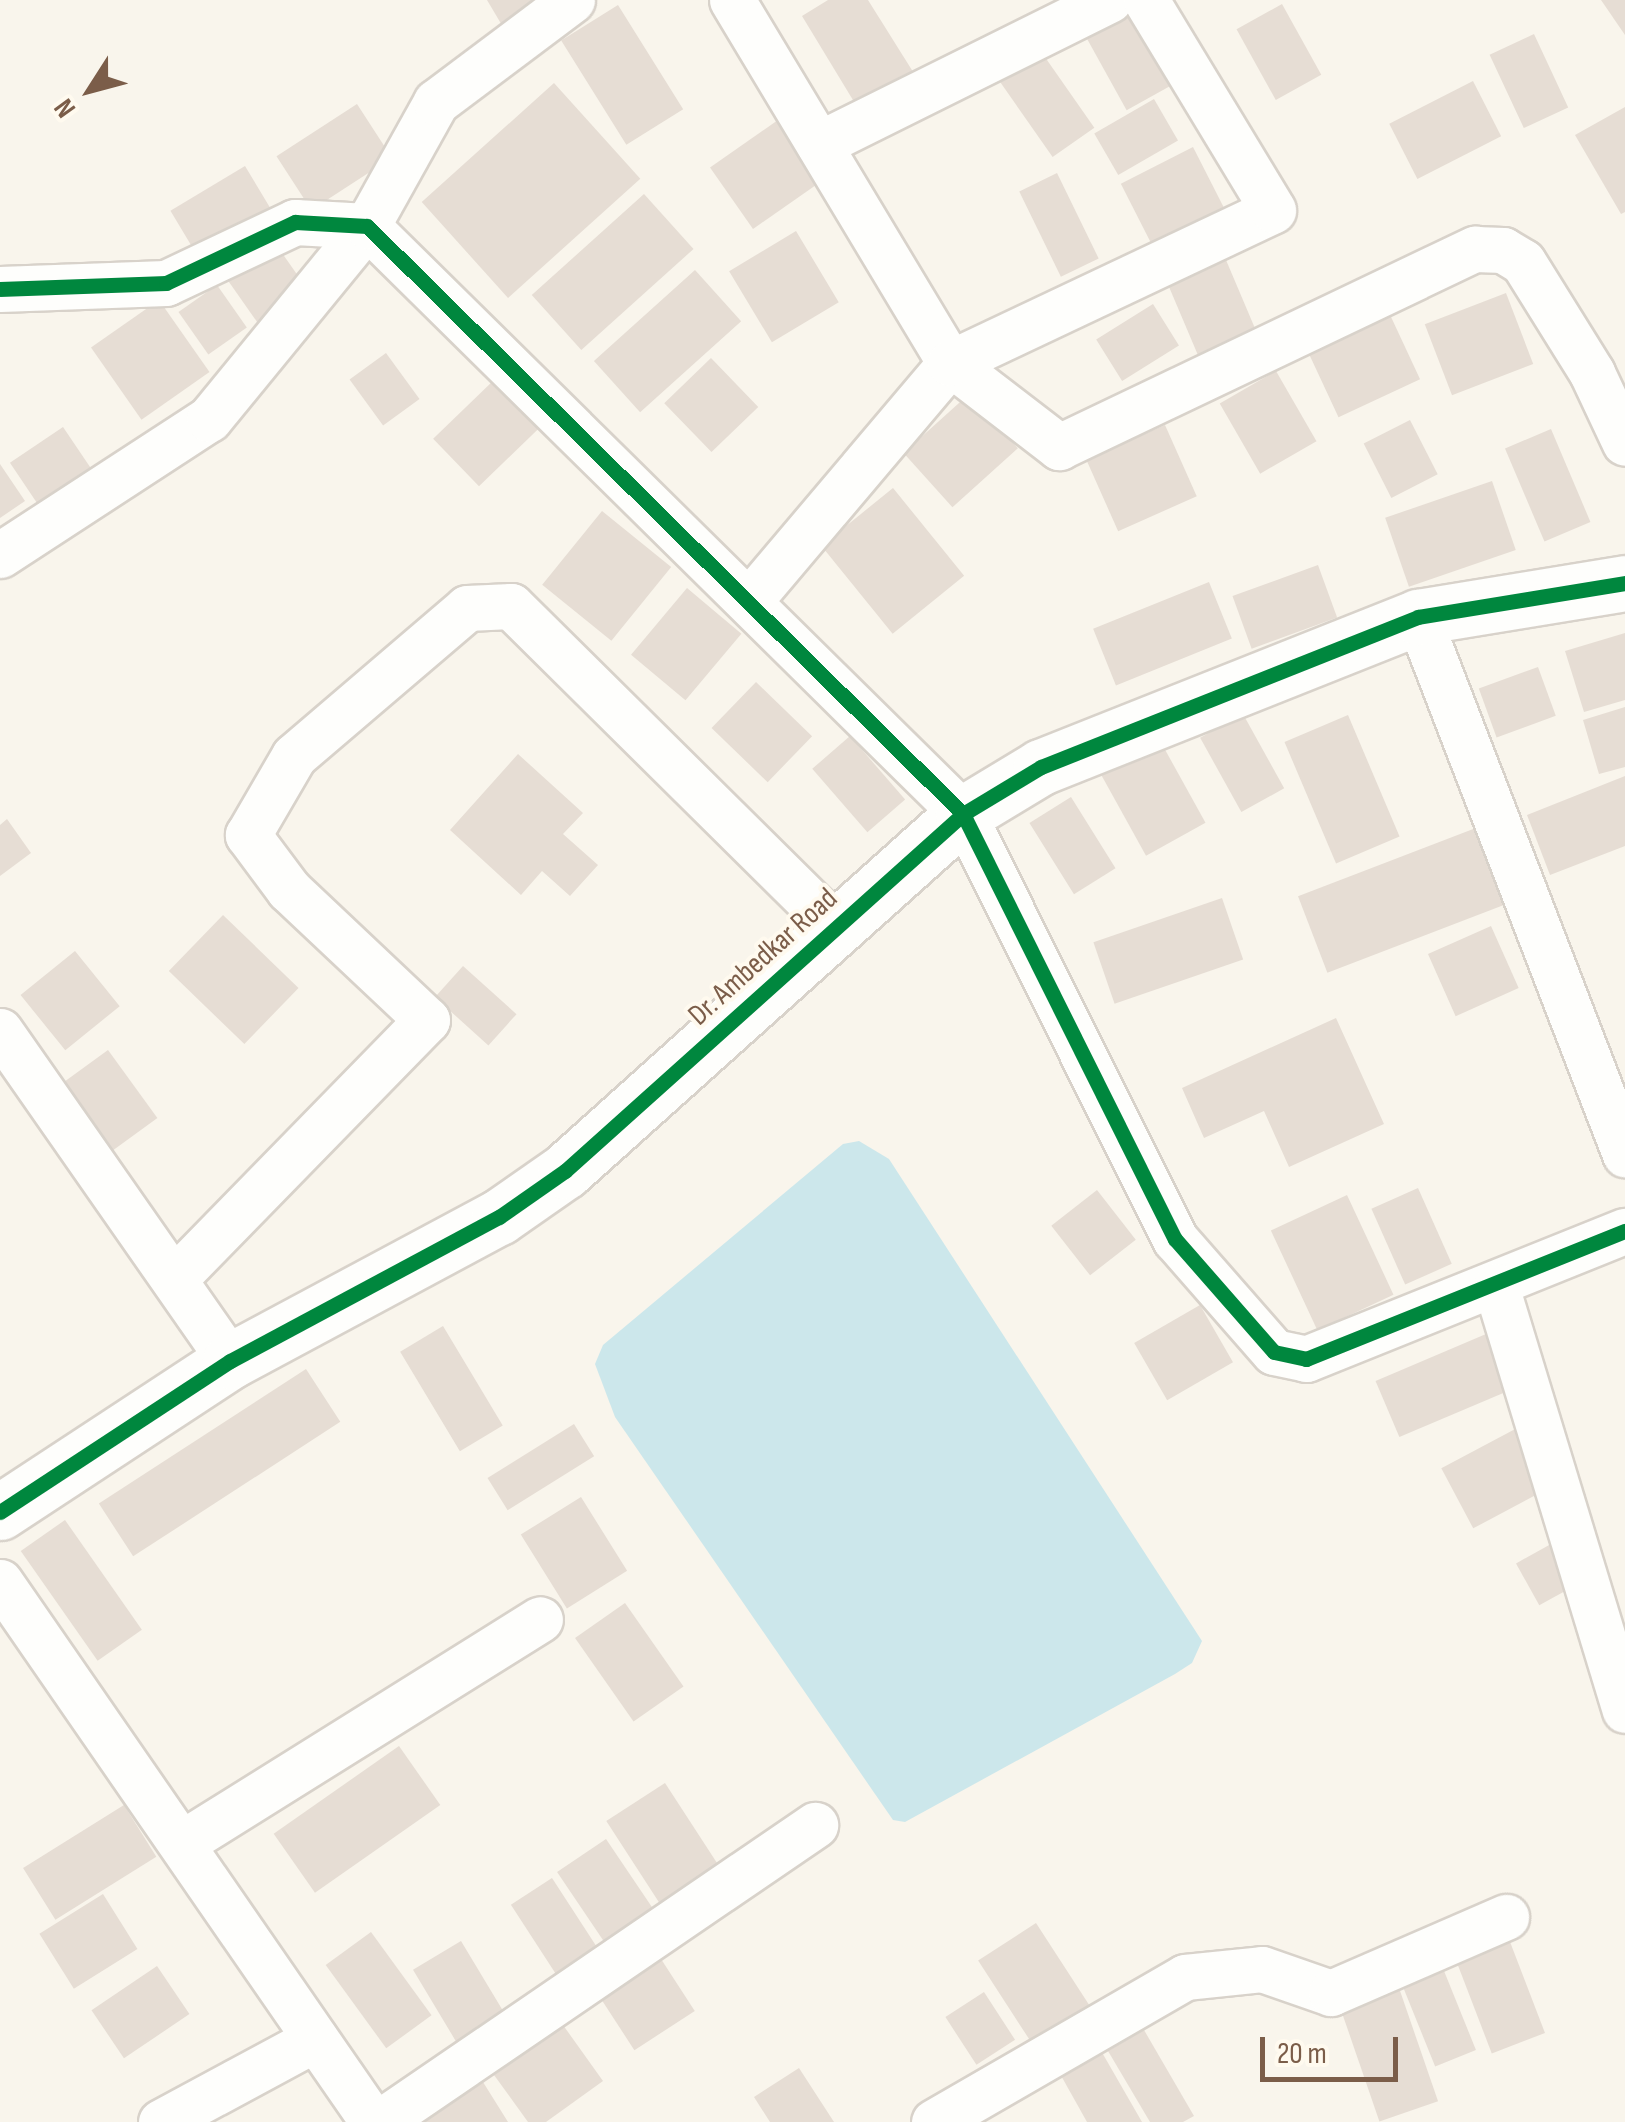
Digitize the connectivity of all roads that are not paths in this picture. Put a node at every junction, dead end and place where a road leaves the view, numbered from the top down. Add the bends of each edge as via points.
1 (572, 0) edge
2 (732, 0) edge
3 (1109, 0) edge
4 (1146, 0) edge
5 (819, 144) junction
6 (368, 226) junction
7 (0, 289) edge
8 (950, 364) junction
9 (1625, 443) edge
10 (0, 555) edge
11 (1625, 583) edge
12 (749, 601) junction
13 (1418, 617) junction
14 (963, 814) junction
15 (836, 928) junction
16 (0, 1032) edge
17 (1625, 1154) edge
18 (1625, 1231) edge
19 (174, 1279) junction
20 (1496, 1286) junction
21 (230, 1362) junction
22 (0, 1512) edge
23 (0, 1582) edge
24 (540, 1620) dead end
25 (1625, 1710) edge
26 (815, 1824) dead end
27 (182, 1843) junction
28 (1506, 1918) dead end
29 (314, 2040) junction
30 (161, 2122) edge
31 (376, 2122) edge
32 (934, 2122) edge

1 - 6 street via 436,102
2 - 5 street
3 - 5 street
4 - 8 street via 1274,210
5 - 8 street
6 - 7 street via 295,222 166,283
6 - 10 street via 209,419
6 - 12 street
8 - 9 street via 1059,447 1475,249 1503,250 1523,262 1592,373
8 - 12 street
11 - 13 street, Dr. Ambedkar Road
12 - 14 street
13 - 14 street, Dr. Ambedkar Road via 1041,768
13 - 17 street
14 - 15 street, Dr. Ambedkar Road
14 - 20 street via 1175,1238 1274,1352 1306,1359
15 - 19 street via 511,606 467,608 294,756 248,835 289,890 428,1020
15 - 21 street, Dr. Ambedkar Road via 565,1171 499,1217
16 - 19 street
18 - 20 street
19 - 21 street
20 - 25 street
21 - 22 street, Dr. Ambedkar Road
23 - 27 street
24 - 27 street
26 - 31 street
27 - 29 street
28 - 32 street via 1331,1993 1262,1969 1185,1977
29 - 30 street
29 - 31 street

